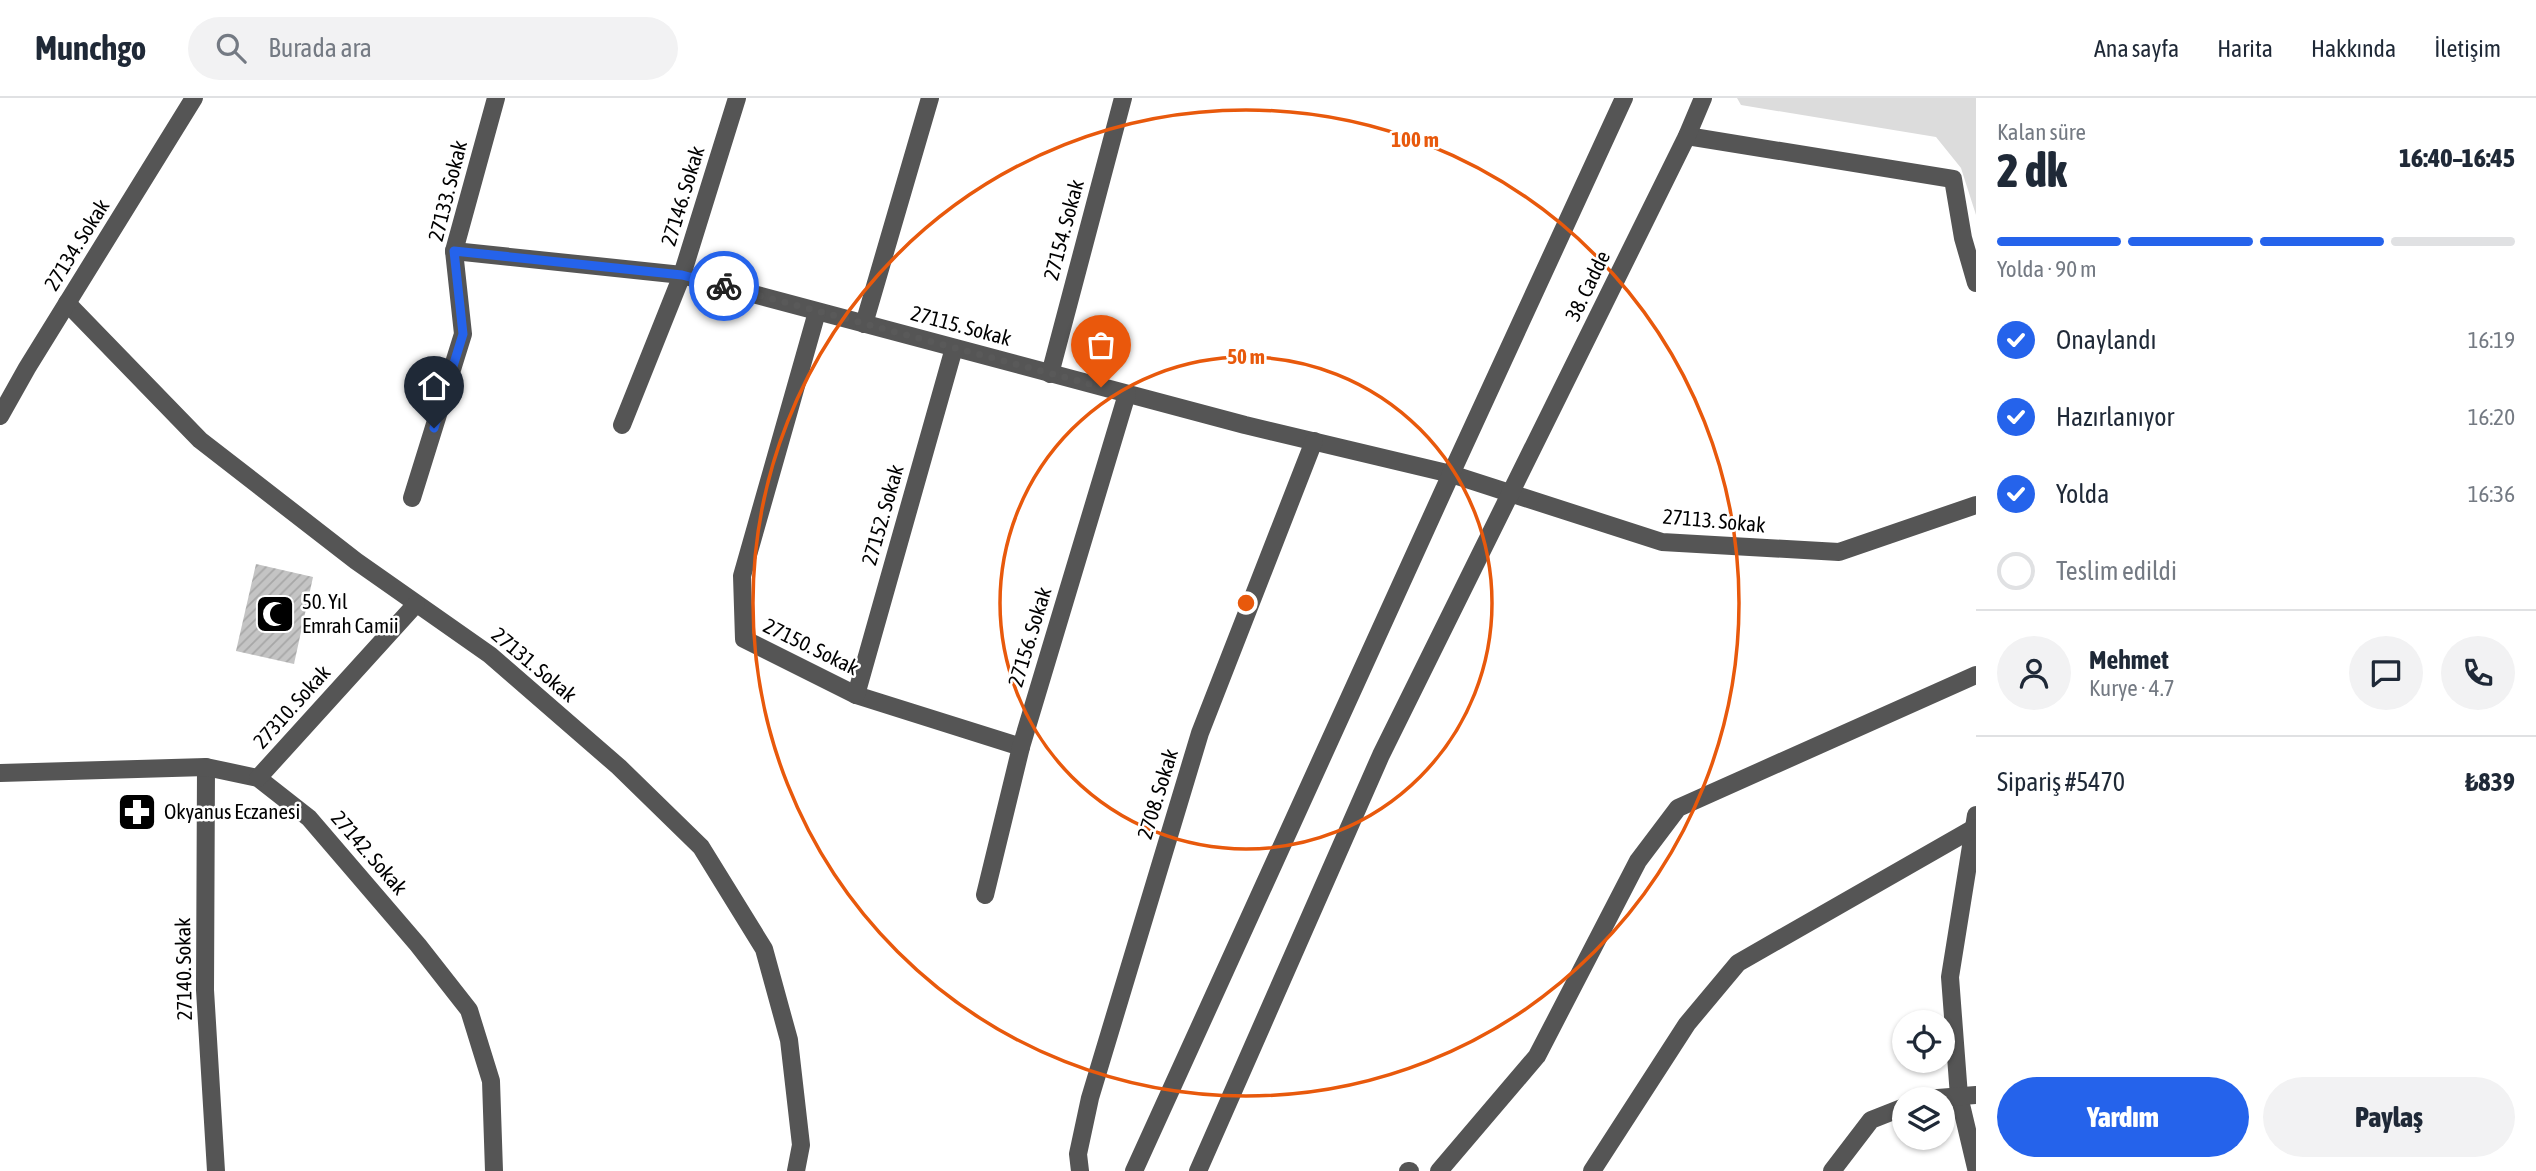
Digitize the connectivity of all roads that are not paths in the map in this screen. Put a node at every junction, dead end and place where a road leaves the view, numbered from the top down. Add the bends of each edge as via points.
1 (194, 98) edge
2 (496, 98) edge
3 (737, 98) edge
4 (930, 98) edge
5 (1123, 98) edge
6 (1625, 98) edge
7 (1703, 98) edge
8 (1687, 136) junction
9 (454, 251) junction
10 (682, 275) junction
11 (1976, 284) edge
12 (67, 303) junction
13 (817, 312) junction
14 (864, 324) junction
15 (954, 348) junction
16 (1050, 374) junction
17 (1127, 394) junction
18 (0, 416) edge
19 (622, 425) dead end
20 (1314, 440) junction
21 (1451, 474) junction
22 (1511, 493) junction
23 (412, 498) dead end
24 (1976, 505) edge
25 (416, 604) junction
26 (1976, 675) edge
27 (856, 695) junction
28 (1021, 747) junction
29 (206, 767) junction
30 (0, 773) edge
31 (258, 778) junction
32 (1975, 822) edge
33 (985, 895) dead end
34 (1967, 1095) edge
35 (1892, 1112) edge
36 (1976, 1168) edge
37 (216, 1171) edge
38 (494, 1171) edge
39 (796, 1171) edge
40 (1080, 1171) edge
41 (1134, 1171) edge
42 (1198, 1171) edge
43 (1439, 1171) edge
44 (1592, 1171) edge
45 (1832, 1171) edge

1 - 12 street, 27134. Sokak
2 - 9 street, 27133. Sokak
3 - 10 street, 27146. Sokak
4 - 14 street
5 - 16 street, 27154. Sokak
6 - 21 street
7 - 8 street, 38. Cadde
8 - 11 street via 1953,179
8 - 22 street, 38. Cadde
9 - 10 street, 27115. Sokak
9 - 23 street, 27133. Sokak via 463,334
10 - 13 street, 27115. Sokak
10 - 19 street, 27146. Sokak
12 - 18 street, 27134. Sokak
12 - 25 street, 27131. Sokak via 200,440
13 - 14 street, 27115. Sokak
13 - 27 street, 27150. Sokak via 742,576 744,639
14 - 15 street, 27115. Sokak
15 - 16 street, 27115. Sokak
15 - 27 street, 27152. Sokak
16 - 17 street, 27115. Sokak
17 - 20 street, 27115. Sokak
17 - 28 street, 27156. Sokak
20 - 21 street, 27115. Sokak
20 - 40 street, 2708. Sokak via 1200,733 1090,1098 1078,1154
21 - 22 street, 27113. Sokak
21 - 41 street
22 - 24 street, 27113. Sokak via 1662,542 1839,552
22 - 42 street, 38. Cadde via 1381,755
25 - 31 street, 27310. Sokak
25 - 39 street, 27131. Sokak via 490,655 701,847 764,949 789,1040 801,1144
26 - 43 street via 1678,808 1638,861 1537,1056
27 - 28 street, 27150. Sokak
28 - 33 street, 27156. Sokak
29 - 30 street, 27142. Sokak
29 - 31 street, 27142. Sokak
29 - 37 street, 27140. Sokak via 205,990
31 - 38 street, 27142. Sokak via 309,818 469,1010 491,1081
32 - 34 street via 1950,977
32 - 44 street via 1738,963 1687,1024
34 - 36 street
35 - 45 street via 1871,1120

